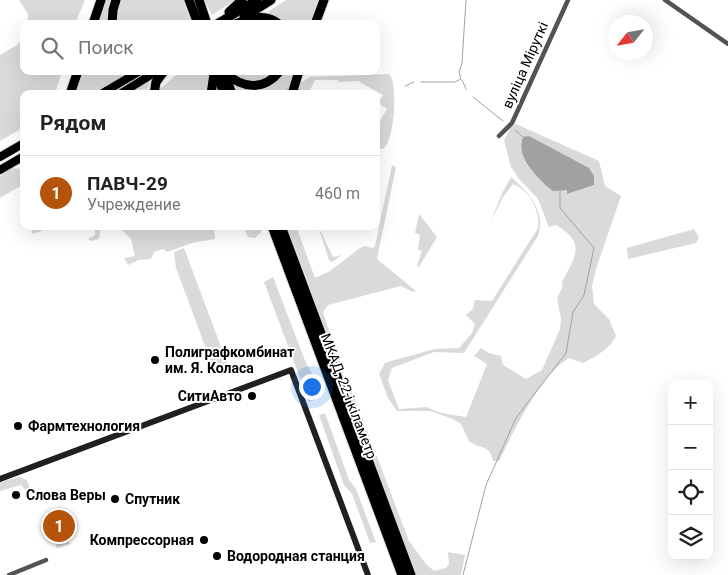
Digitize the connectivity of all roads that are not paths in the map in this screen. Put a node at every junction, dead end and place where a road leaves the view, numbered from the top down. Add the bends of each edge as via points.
1 (101, 0) edge
2 (116, 0) edge
3 (242, 0) edge
4 (256, 0) edge
5 (271, 0) edge
6 (324, 0) edge
7 (568, 0) edge
8 (665, 0) edge
9 (192, 1) edge
10 (199, 16) edge
11 (94, 20) edge
12 (112, 20) edge
13 (220, 20) edge
14 (223, 20) edge
15 (240, 20) edge
16 (249, 20) edge
17 (274, 20) edge
18 (317, 20) edge
19 (728, 44) edge
20 (77, 75) edge
21 (133, 75) edge
22 (150, 75) edge
23 (161, 75) edge
24 (214, 75) edge
25 (217, 75) edge
26 (225, 75) edge
27 (229, 75) edge
28 (276, 75) edge
29 (298, 75) edge
30 (71, 90) edge
31 (108, 90) edge
32 (126, 90) edge
33 (155, 90) edge
34 (212, 90) edge
35 (222, 90) edge
36 (231, 90) edge
37 (293, 90) edge
38 (499, 136) dead end
39 (20, 145) edge
40 (0, 157) edge
41 (20, 158) edge
42 (0, 170) edge
43 (273, 230) edge
44 (282, 230) edge
45 (0, 478) edge
46 (46, 560) dead end
47 (9, 575) edge
48 (368, 575) edge
49 (402, 575) edge
50 (411, 575) edge

1 - 11 highway
2 - 12 highway
3 - 13 highway
4 - 14 highway
5 - 15 highway
6 - 18 highway
7 - 38 street, вуліца Міруткі via 512,123
8 - 19 street
9 - 10 highway
16 - 17 highway via 260,17
20 - 30 highway
21 - 31 main road
22 - 32 main road
23 - 33 highway
24 - 34 highway
25 - 35 highway
26 - 36 highway
27 - 28 highway via 239,83 255,86 267,83
29 - 37 highway
39 - 40 main road
41 - 42 main road
43 - 49 highway, МКАД, 22-і кіламетр
44 - 50 highway, МКАД, 22-і кіламетр
45 - 48 street via 291,370
46 - 47 street

